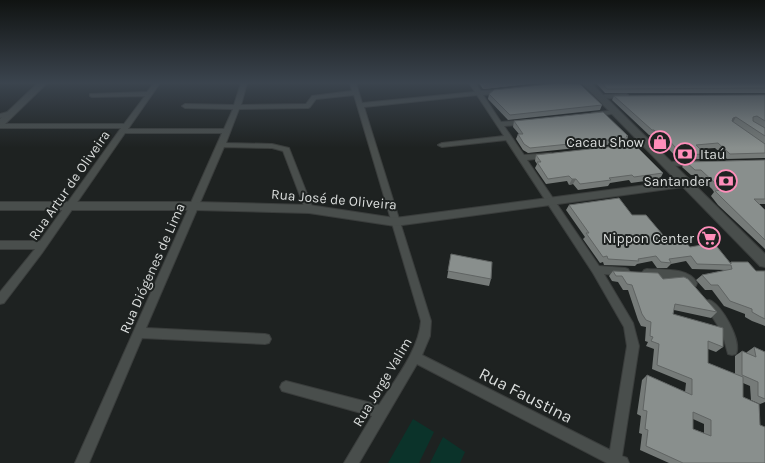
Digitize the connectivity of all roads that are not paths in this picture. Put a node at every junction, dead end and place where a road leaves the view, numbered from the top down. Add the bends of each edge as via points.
1 (21, 105) edge
2 (142, 105) edge
3 (309, 105) edge
4 (360, 105) joint
5 (364, 105) edge
6 (486, 105) edge
7 (607, 105) edge
8 (185, 106) dead end
9 (237, 107) junction
10 (615, 112) junction
11 (11, 114) junction
12 (0, 116) edge
13 (582, 116) edge
14 (537, 120) edge
15 (499, 124) junction
16 (0, 125) edge
17 (124, 129) junction
18 (227, 131) junction
19 (508, 138) junction
20 (648, 144) junction
21 (221, 145) junction
22 (442, 145) dead end
23 (613, 148) edge
24 (560, 154) edge
25 (522, 158) junction
26 (705, 163) edge
27 (668, 164) junction
28 (687, 183) junction
29 (551, 202) junction
30 (0, 206) edge
31 (69, 206) junction
32 (195, 206) junction
33 (309, 209) junction
34 (395, 222) junction
35 (0, 245) edge
36 (42, 245) junction
37 (765, 262) edge
38 (596, 270) junction
39 (0, 300) edge
40 (139, 333) junction
41 (265, 339) dead end
42 (732, 350) dead end
43 (414, 357) junction
44 (286, 387) dead end
45 (381, 412) junction
46 (617, 462) edge
47 (82, 463) edge
48 (351, 463) edge

1 - 11 street
2 - 17 street, Rua Artur de Oliveira
3 - 9 street
4 - 5 street
4 - 34 street, Rua Jorge Valim
6 - 15 street
7 - 10 street
8 - 9 street
9 - 18 street, Rua Diógenes de Lima
10 - 13 street
10 - 20 street
11 - 12 street
11 - 16 street
14 - 15 street
15 - 19 street
16 - 17 street
17 - 18 street
17 - 31 street, Rua Artur de Oliveira
18 - 21 street, Rua Diógenes de Lima
19 - 22 street
19 - 25 street
20 - 23 street
20 - 27 street
21 - 32 street, Rua Diógenes de Lima
21 - 33 street via 272,146 286,150
24 - 25 street
25 - 29 street
26 - 27 street
27 - 28 street
28 - 29 street, Rua José de Oliveira
28 - 37 street
29 - 34 street, Rua José de Oliveira
29 - 38 street
30 - 31 street, Rua José de Oliveira
31 - 32 street, Rua José de Oliveira
31 - 36 street, Rua Artur de Oliveira
32 - 33 street, Rua José de Oliveira
32 - 40 street, Rua Diógenes de Lima
33 - 34 street, Rua José de Oliveira
34 - 43 street, Rua Jorge Valim via 426,321 424,341
35 - 36 street
36 - 39 street, Rua Artur de Oliveira
38 - 42 street via 682,276 700,293 728,329
38 - 46 street via 624,317 632,336 633,346
40 - 41 street
40 - 47 street, Rua Diógenes de Lima
43 - 45 street, Rua Jorge Valim
43 - 46 street, Rua Faustina
44 - 45 street
45 - 48 street, Rua Jorge Valim

